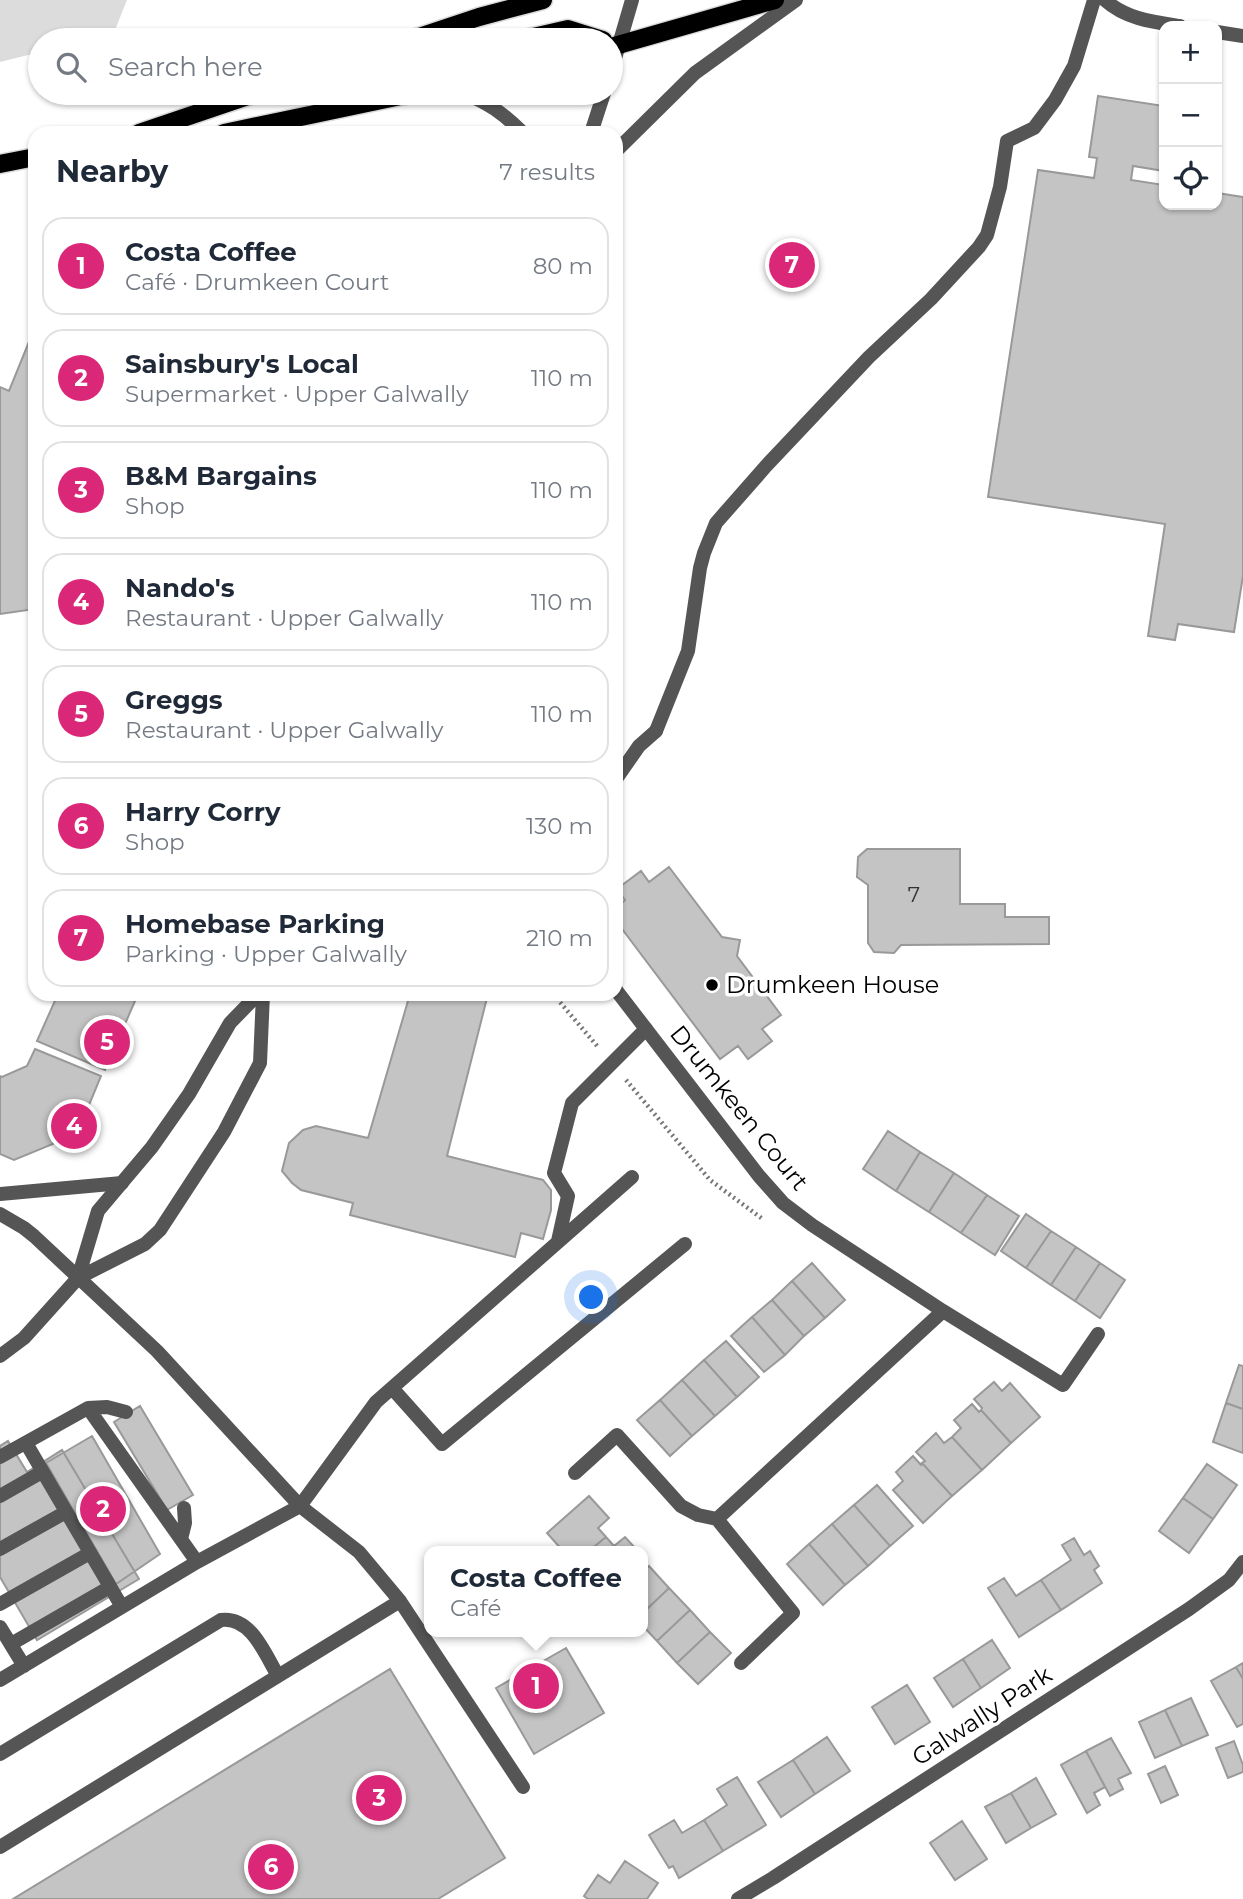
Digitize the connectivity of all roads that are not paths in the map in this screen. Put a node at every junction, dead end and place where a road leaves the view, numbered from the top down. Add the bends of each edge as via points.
1 (543, 0) edge
2 (632, 0) edge
3 (775, 0) edge
4 (796, 0) edge
5 (1094, 0) edge
6 (1105, 0) edge
7 (1159, 23) edge
8 (446, 28) edge
9 (619, 28) edge
10 (1222, 33) edge
11 (1243, 36) edge
12 (623, 41) edge
13 (222, 105) edge
14 (358, 105) edge
15 (489, 105) edge
16 (600, 105) edge
17 (160, 126) edge
18 (257, 126) edge
19 (515, 126) edge
20 (593, 126) edge
21 (623, 143) edge
22 (28, 158) edge
23 (0, 164) edge
24 (623, 769) edge
25 (623, 999) edge
26 (251, 1001) edge
27 (263, 1001) edge
28 (646, 1028) junction
29 (632, 1177) dead end
30 (122, 1183) junction
31 (0, 1194) edge
32 (0, 1214) edge
33 (558, 1241) junction
34 (685, 1244) dead end
35 (78, 1278) junction
36 (943, 1311) junction
37 (1098, 1334) dead end
38 (0, 1356) edge
39 (391, 1388) junction
40 (88, 1408) junction
41 (126, 1412) dead end
42 (26, 1443) junction
43 (0, 1457) edge
44 (43, 1472) junction
45 (575, 1473) dead end
46 (0, 1496) edge
47 (300, 1506) junction
48 (184, 1508) dead end
49 (66, 1511) junction
50 (717, 1519) junction
51 (181, 1539) junction
52 (0, 1549) edge
53 (90, 1553) junction
54 (197, 1562) junction
55 (1243, 1562) edge
56 (110, 1587) junction
57 (401, 1601) junction
58 (0, 1604) edge
59 (122, 1607) junction
60 (0, 1626) edge
61 (424, 1636) edge
62 (425, 1637) edge
63 (11, 1644) junction
64 (741, 1663) dead end
65 (24, 1666) junction
66 (278, 1676) junction
67 (0, 1680) edge
68 (0, 1754) edge
69 (523, 1787) dead end
70 (0, 1847) edge
71 (737, 1899) edge

1 - 8 main road
2 - 9 street
3 - 12 main road
4 - 21 street via 695,73
5 - 24 street via 1074,66 1055,100 1034,128 1007,141 1000,187 987,235 979,247 869,356 716,523 700,568 688,651 656,731
6 - 7 street via 1129,15
10 - 11 street
13 - 17 main road
14 - 18 main road
15 - 19 street
16 - 20 street
22 - 23 main road
25 - 28 street, Drumkeen Court
26 - 30 street via 230,1023 189,1094
27 - 35 street via 260,1063 223,1132 160,1230 145,1244
28 - 33 street via 572,1104 554,1173 568,1196
28 - 36 street, Drumkeen Court via 783,1203
29 - 33 street
30 - 31 street
30 - 35 street via 98,1211
32 - 35 street via 24,1228
33 - 39 street
34 - 39 street via 442,1444
35 - 38 street via 24,1338
35 - 47 street via 157,1351
36 - 37 street, Drumkeen Court via 1063,1385
36 - 50 street
39 - 47 street
40 - 41 street
40 - 42 street
40 - 51 street
42 - 43 street
42 - 44 street
44 - 46 street
44 - 49 street
45 - 50 street via 617,1435 681,1506
47 - 54 street
47 - 57 street via 359,1552
48 - 51 street
49 - 52 street
49 - 53 street
50 - 64 street via 793,1613
51 - 54 street
53 - 56 street
53 - 58 street
54 - 59 street
55 - 71 street, Galwally Park via 1229,1580 1189,1609
56 - 59 street
56 - 63 street
57 - 61 street
57 - 66 street
59 - 65 street
60 - 63 street
62 - 69 street
63 - 65 street
65 - 67 street
66 - 68 street via 248,1629 240,1622 221,1620
66 - 70 street

